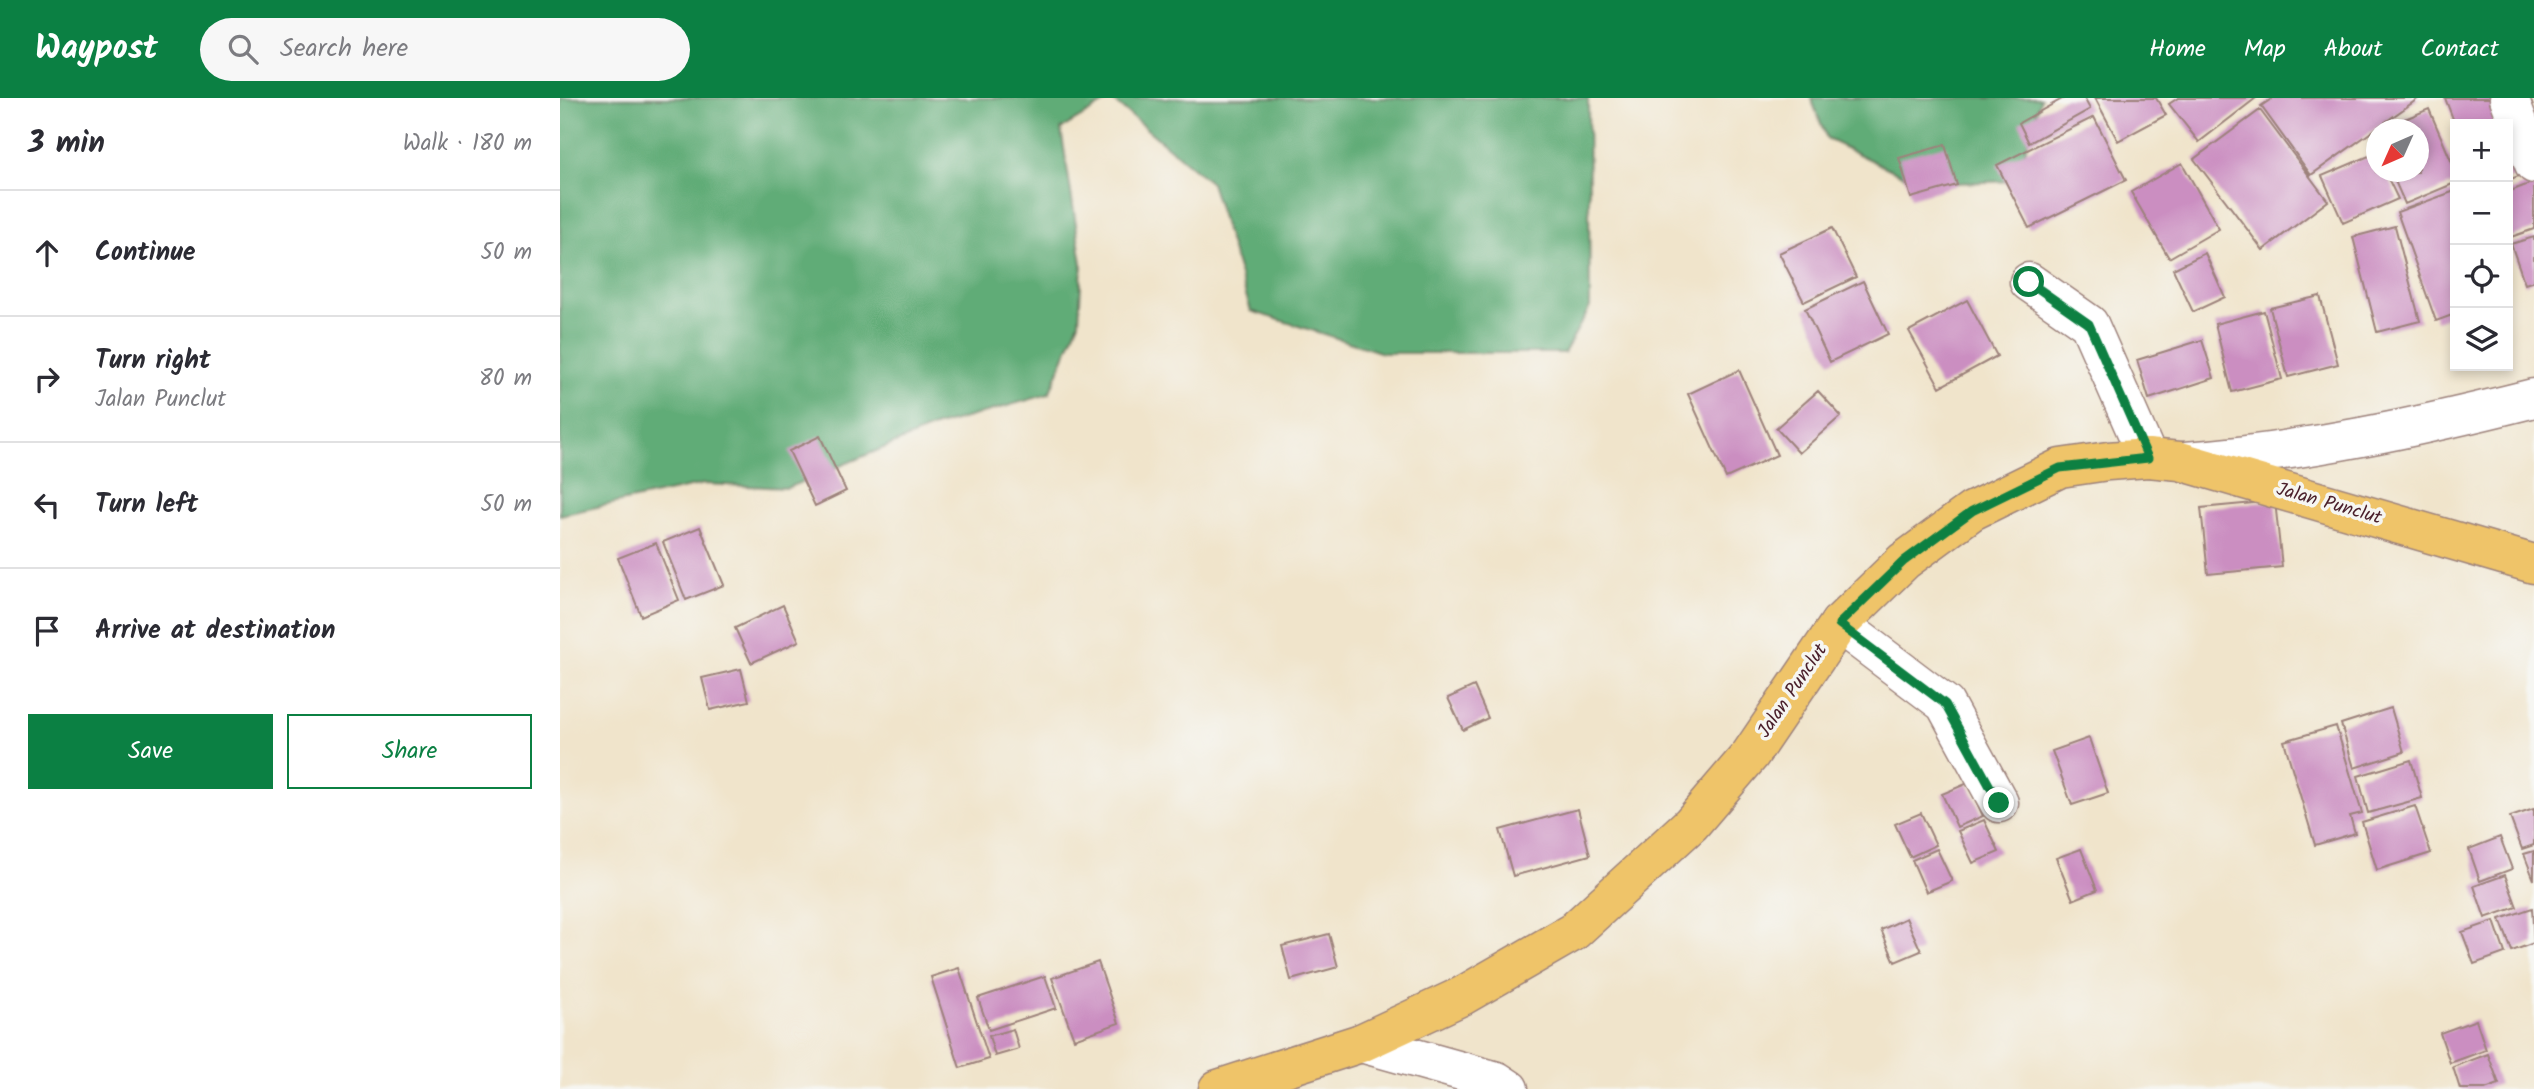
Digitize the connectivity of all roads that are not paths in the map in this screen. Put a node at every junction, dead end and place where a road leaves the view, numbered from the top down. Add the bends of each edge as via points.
1 (2509, 98) edge
2 (2534, 164) edge
3 (2029, 282) dead end
4 (2534, 398) edge
5 (2164, 460) junction
6 (2534, 564) edge
7 (1839, 624) junction
8 (1999, 803) dead end
9 (1361, 1043) junction
10 (1218, 1089) edge
11 (1509, 1089) edge

1 - 2 street
3 - 5 street via 2089,324
4 - 5 street via 2422,426 2258,456
5 - 6 main road, Jalan Punclut
5 - 7 main road, Jalan Punclut via 2060,468 1972,511 1904,561
7 - 8 street via 1945,704
7 - 9 main road, Jalan Punclut via 1750,755 1691,824 1573,932 1462,996
9 - 10 main road, Jalan Punclut
9 - 11 street via 1497,1081

